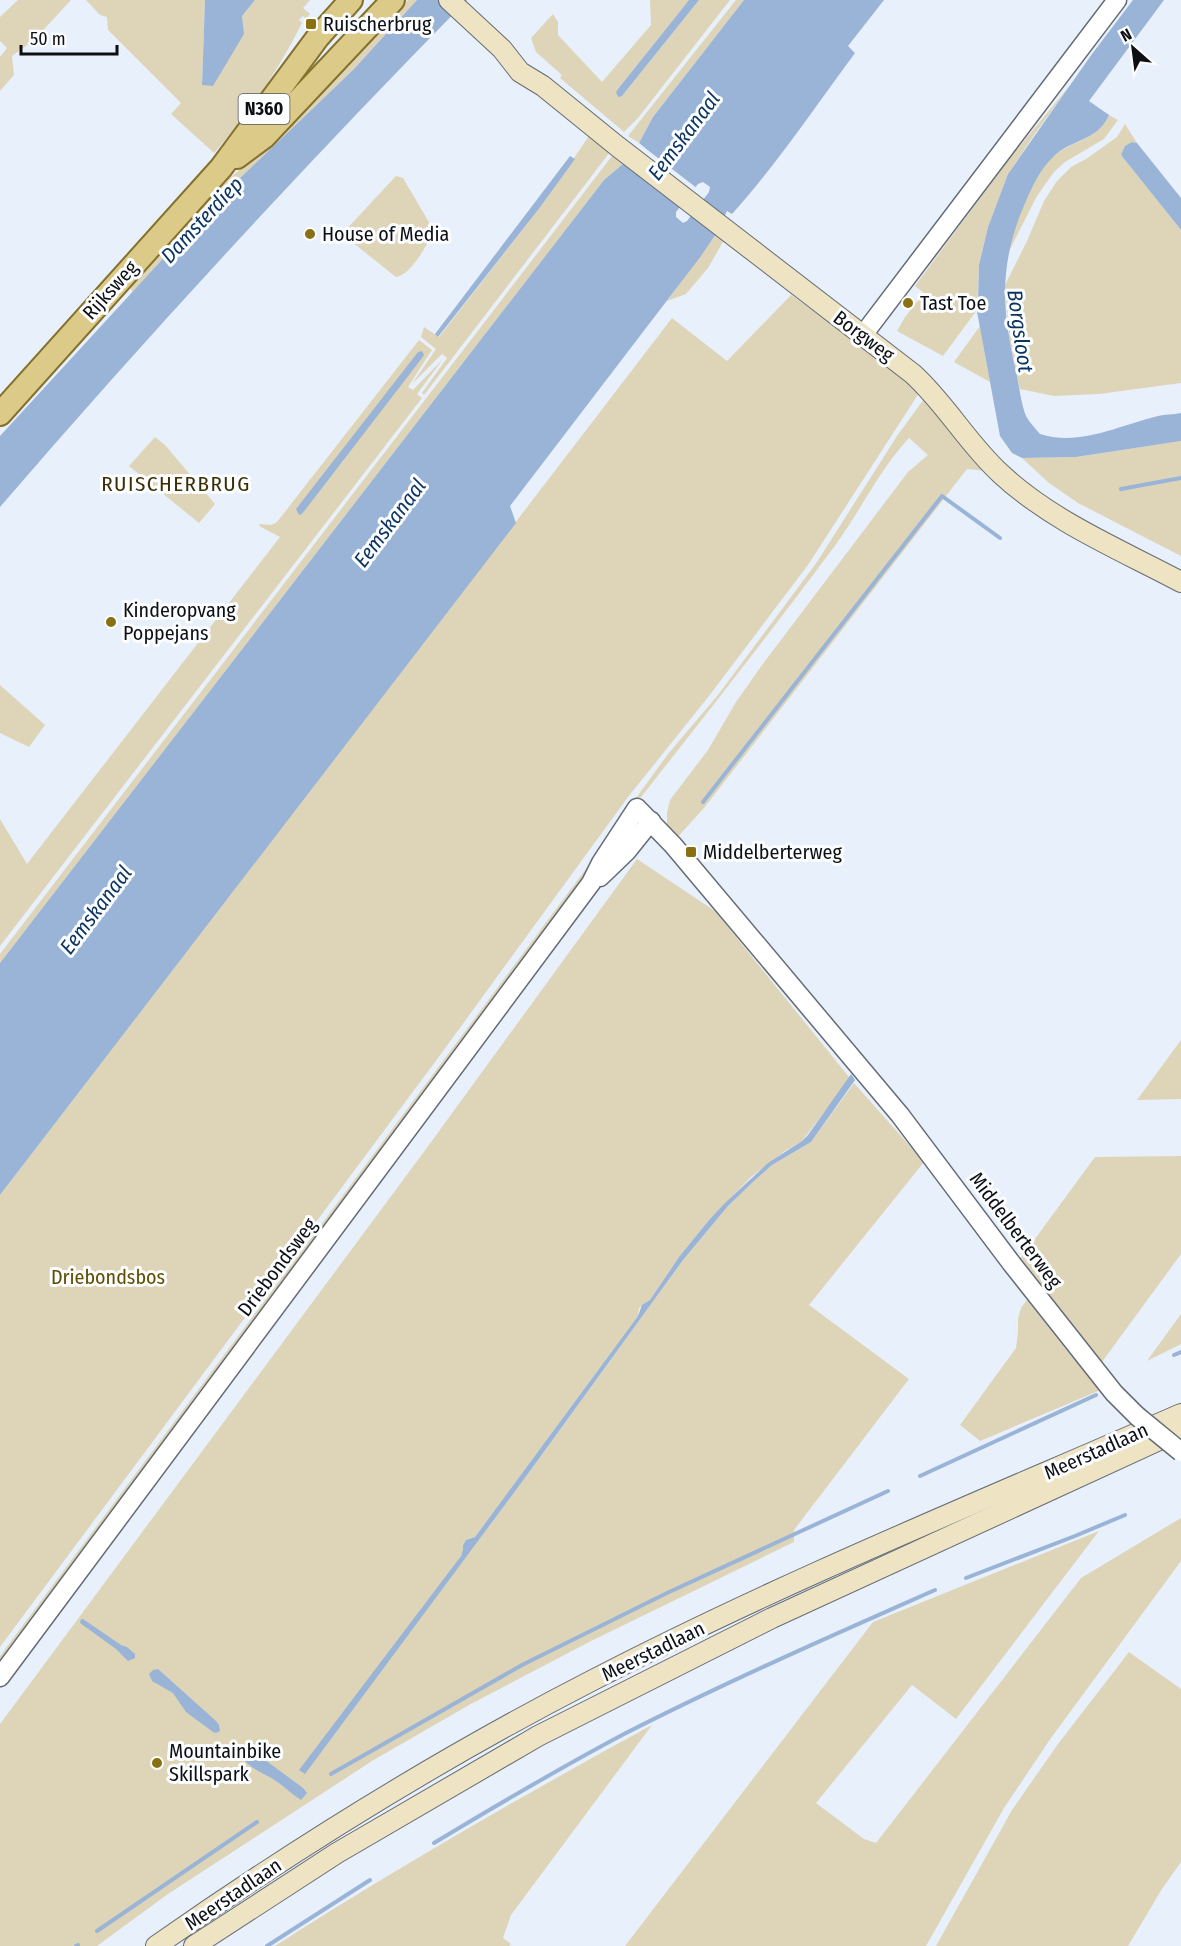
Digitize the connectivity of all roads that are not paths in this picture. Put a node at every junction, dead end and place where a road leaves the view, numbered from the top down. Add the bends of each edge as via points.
1 (351, 0) edge
2 (393, 0) edge
3 (1117, 0) edge
4 (452, 2) edge
5 (221, 168) junction
6 (863, 335) junction
7 (0, 414) edge
8 (1181, 582) edge
9 (637, 808) joint
10 (651, 821) junction
11 (591, 884) junction
12 (1181, 1414) edge
13 (1181, 1430) edge
14 (1181, 1452) edge
15 (0, 1677) edge
16 (156, 1946) edge
17 (194, 1946) edge

1 - 5 main road, Rijksweg / N360
2 - 5 main road, Rijksweg / N360 via 264,137
3 - 6 street
4 - 6 main road, Borgweg via 518,69
5 - 7 main road, Rijksweg / N360
6 - 8 main road, Borgweg via 925,386 987,460 1029,498 1068,524
9 - 10 street, Middelberterweg
9 - 11 street, Driebondsweg
10 - 11 street, Driebondsweg via 621,857
10 - 14 street, Middelberterweg, bridge via 900,1115 1114,1393
11 - 15 street, Driebondsweg
12 - 16 main road, Meerstadlaan via 773,1593 594,1680 351,1816
13 - 17 main road, Meerstadlaan via 772,1618 538,1736 337,1853

